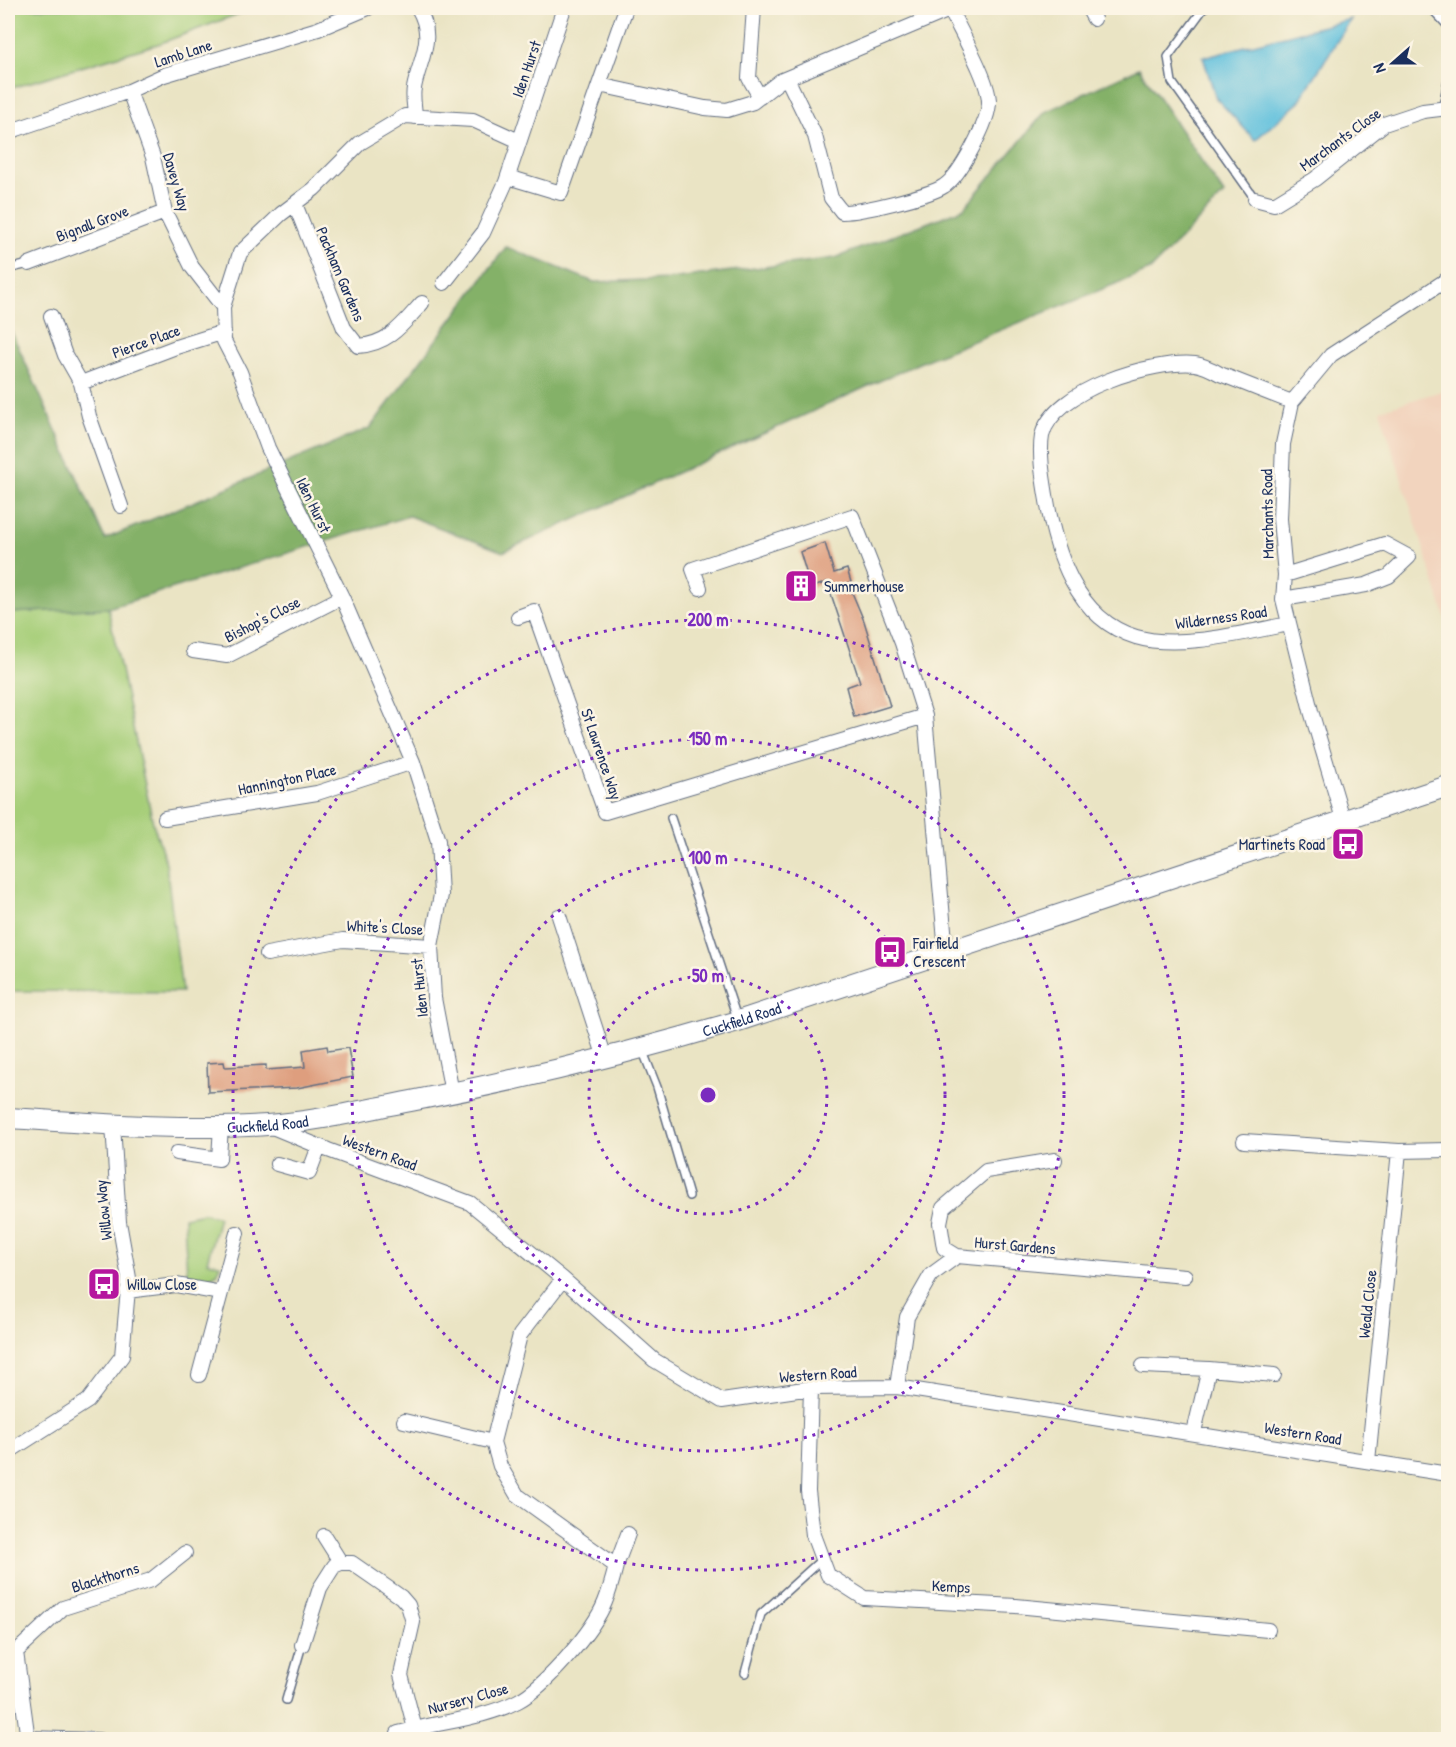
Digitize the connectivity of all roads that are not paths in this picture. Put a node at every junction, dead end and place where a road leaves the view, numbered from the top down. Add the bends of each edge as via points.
1 (368, 8) edge
2 (418, 8) edge
3 (564, 8) edge
4 (626, 8) edge
5 (754, 8) edge
6 (952, 8) edge
7 (1204, 8) edge
8 (1431, 8) edge
9 (1449, 26) edge
10 (787, 78) junction
11 (1449, 80) edge
12 (599, 85) junction
13 (129, 91) junction
14 (760, 97) junction
15 (1446, 107) edge
16 (415, 117) junction
17 (8, 132) edge
18 (519, 141) junction
19 (508, 177) junction
20 (1255, 199) joint
21 (295, 204) junction
22 (165, 212) junction
23 (29, 264) joint
24 (8, 269) edge
25 (1449, 279) edge
26 (444, 283) dead end
27 (422, 303) dead end
28 (223, 307) junction
29 (51, 316) dead end
30 (224, 332) junction
31 (81, 383) junction
32 (1292, 402) junction
33 (121, 506) dead end
34 (1285, 575) junction
35 (700, 588) dead end
36 (342, 597) junction
37 (1283, 599) junction
38 (518, 616) dead end
39 (1289, 624) junction
40 (193, 651) dead end
41 (925, 716) junction
42 (413, 762) junction
43 (1449, 786) edge
44 (165, 818) dead end
45 (671, 818) dead end
46 (1343, 819) junction
47 (559, 916) dead end
48 (431, 946) junction
49 (946, 952) junction
50 (267, 954) dead end
51 (738, 1021) junction
52 (642, 1049) junction
53 (605, 1058) junction
54 (452, 1093) junction
55 (8, 1118) edge
56 (113, 1124) junction
57 (221, 1125) junction
58 (268, 1125) junction
59 (1244, 1141) dead end
60 (319, 1146) junction
61 (1449, 1150) edge
62 (1399, 1151) junction
63 (177, 1153) dead end
64 (1055, 1160) dead end
65 (278, 1164) dead end
66 (689, 1196) dead end
67 (237, 1233) dead end
68 (957, 1256) junction
69 (1185, 1276) dead end
70 (563, 1279) junction
71 (128, 1291) junction
72 (221, 1293) junction
73 (1143, 1366) dead end
74 (1209, 1369) junction
75 (199, 1375) dead end
76 (1274, 1375) dead end
77 (897, 1387) junction
78 (811, 1388) junction
79 (404, 1421) dead end
80 (1194, 1432) junction
81 (493, 1442) junction
82 (8, 1452) edge
83 (1368, 1461) junction
84 (1449, 1474) edge
85 (628, 1534) dead end
86 (324, 1536) dead end
87 (185, 1553) dead end
88 (822, 1559) junction
89 (341, 1563) junction
90 (616, 1566) junction
91 (1268, 1630) dead end
92 (303, 1641) junction
93 (318, 1642) dead end
94 (12, 1654) edge
95 (745, 1673) dead end
96 (286, 1700) dead end
97 (415, 1729) junction
98 (398, 1733) dead end
99 (28, 1739) edge
100 (99, 1740) edge

1 - 13 street, Lamb Lane via 318,29 164,75
2 - 16 street via 427,23 425,55 414,90
3 - 18 street, Iden Hurst
4 - 12 street
5 - 14 street via 749,78
6 - 10 street
6 - 10 street via 989,100 988,118 953,179 942,187 842,212 831,198 815,136
7 - 20 lane via 1168,57 1172,82
8 - 9 lane
10 - 14 street
11 - 15 lane
12 - 14 street via 727,110
12 - 19 street via 561,194
13 - 17 street, Lamb Lane
13 - 22 street, Davey Way via 153,157
15 - 20 street, Marchants Close via 1384,124 1315,179 1274,204
16 - 18 street, Iden Hurst via 473,120
16 - 21 street, Iden Hurst via 405,116 360,143
18 - 19 street, Iden Hurst
19 - 26 street, Iden Hurst via 483,232
21 - 27 street, Packham Gardens via 344,328 358,346 374,345 391,337
21 - 28 street, Iden Hurst via 240,253
22 - 23 street, Bignall Grove
22 - 28 street, Davey Way via 192,267
23 - 24 lane
25 - 32 street, Marchants Road via 1331,355
28 - 30 street, Iden Hurst
29 - 31 street via 65,355
30 - 31 street, Pierce Place
30 - 36 street, Iden Hurst via 224,341 287,489
31 - 33 street
32 - 34 street, Marchants Road via 1283,444 1280,508
32 - 39 street, Wilderness Road via 1196,364 1150,367 1084,391 1056,412 1042,435 1043,477 1064,568 1082,598 1112,626 1137,638 1174,641
34 - 37 street, Marchants Road
34 - 37 street via 1385,544 1409,557 1389,576 1366,585
35 - 41 street via 693,569 852,516 902,643
36 - 40 street, Bishop's Close via 227,656
36 - 42 street, Iden Hurst
37 - 39 street, Marchants Road
38 - 41 street, St Lawrence Way via 534,611 605,812
39 - 46 street, Marchants Road
41 - 49 street
42 - 44 street, Hannington Place via 317,793
42 - 48 street, Iden Hurst via 438,841 441,895
43 - 46 street, Cuckfield Road
45 - 51 lane
46 - 49 street, Cuckfield Road
47 - 53 street
48 - 50 street, White's Close via 343,940
48 - 54 street, Iden Hurst via 434,998
49 - 51 street, Cuckfield Road
51 - 52 street, Cuckfield Road
52 - 53 street, Cuckfield Road
52 - 66 lane
53 - 54 street, Cuckfield Road
54 - 58 street, Cuckfield Road
55 - 56 street, Cuckfield Road
56 - 57 street, Cuckfield Road
56 - 71 street, Willow Way
57 - 58 street, Cuckfield Road
57 - 63 street via 219,1159
58 - 60 street, Western Road
59 - 62 street
60 - 65 street via 309,1173
60 - 70 street, Western Road via 470,1203
61 - 62 street
62 - 83 street, Weald Close
64 - 68 street via 986,1171 943,1208 940,1223 944,1248
67 - 72 street
68 - 69 street, Hurst Gardens
68 - 77 street, Hurst Gardens via 931,1275 907,1317
70 - 78 street, Western Road via 654,1360 722,1401
70 - 81 street via 520,1335
71 - 72 street via 176,1285
71 - 82 street, Willow Way via 122,1356 88,1401
72 - 75 street
73 - 74 street
74 - 76 street
74 - 80 street
77 - 78 street, Western Road
77 - 80 street, Western Road
78 - 88 street, Kemps via 808,1491 813,1535
79 - 81 street
80 - 83 street, Western Road
81 - 90 street via 500,1467 517,1496
83 - 84 street, Western Road
85 - 90 street, Nursery Close
86 - 89 street
87 - 94 street, Blackthorns via 151,1580 63,1608
88 - 91 street, Kemps via 828,1575 864,1598 1016,1606
88 - 95 lane via 761,1614
89 - 92 street via 324,1579
89 - 97 street, Nursery Close via 352,1563 408,1605 413,1622 401,1675
90 - 97 street, Nursery Close via 605,1602 590,1630 532,1692 503,1708
92 - 93 street
92 - 96 lane
94 - 99 street
97 - 98 street
99 - 100 street

